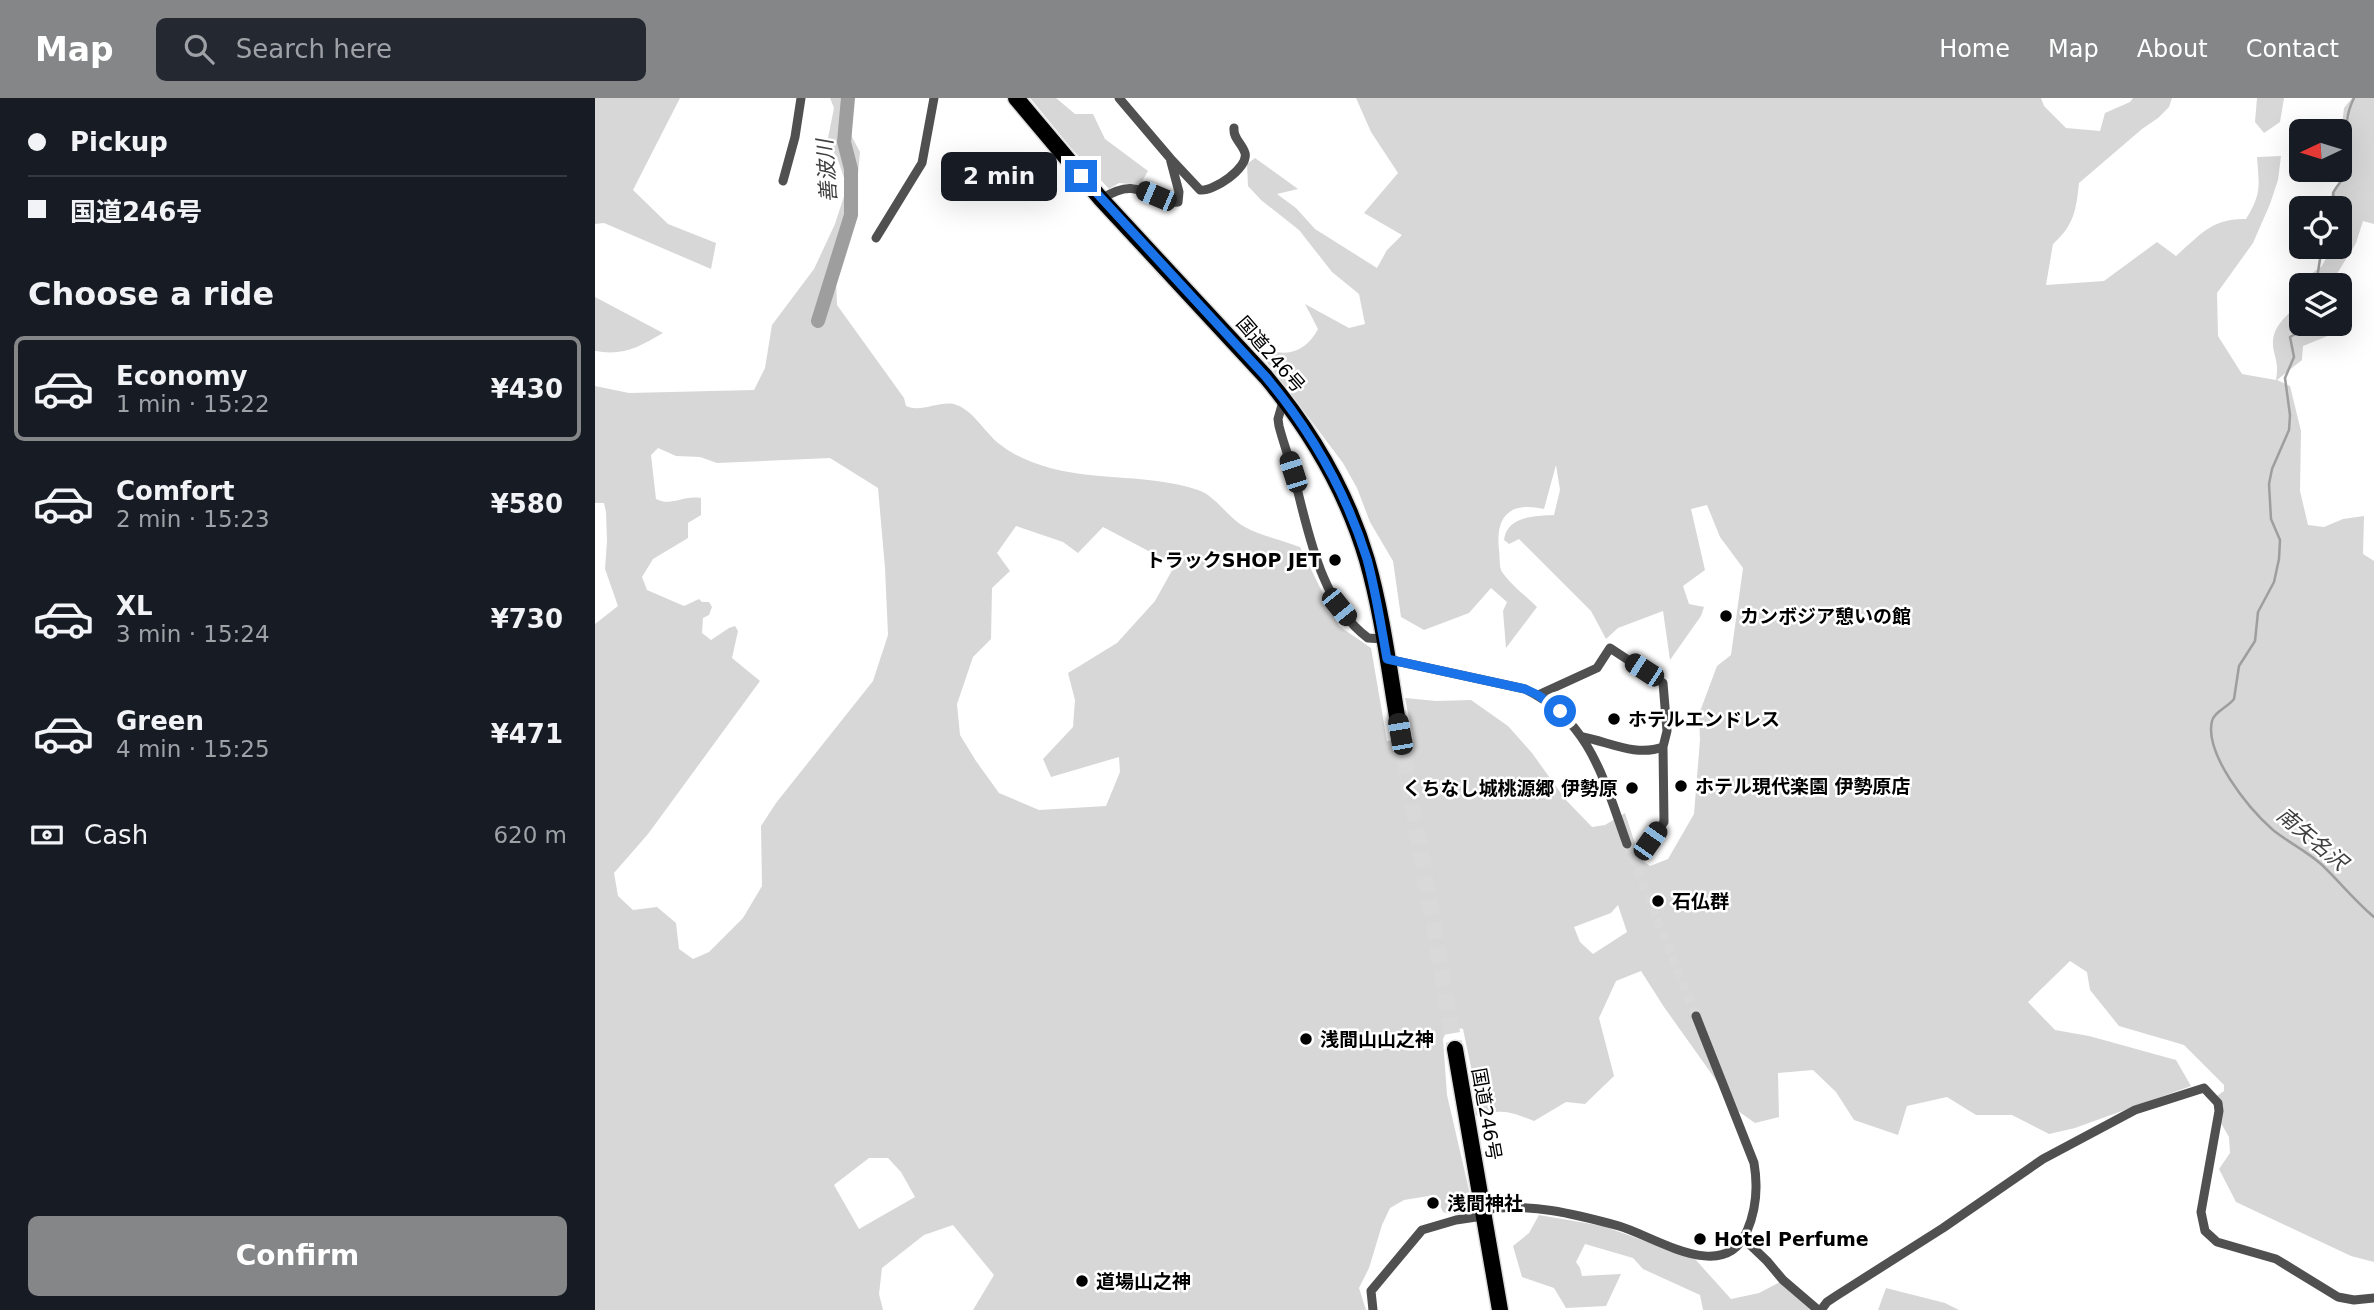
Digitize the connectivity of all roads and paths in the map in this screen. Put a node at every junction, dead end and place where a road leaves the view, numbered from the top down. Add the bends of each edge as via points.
1 (801, 98) edge
2 (934, 98) edge
3 (1016, 98) edge
4 (1119, 98) edge
5 (1234, 128) dead end
6 (1170, 158) junction
7 (783, 181) dead end
8 (1101, 199) junction
9 (876, 237) dead end
10 (1284, 398) junction
11 (1383, 639) junction
12 (1387, 659) junction
13 (1538, 695) junction
14 (1400, 734) tunnel mouth
15 (1583, 737) junction
16 (1663, 747) junction
17 (1650, 841) dead end
18 (1627, 844) tunnel mouth
19 (1696, 1016) tunnel mouth
20 (1455, 1049) tunnel mouth
21 (1483, 1213) junction
22 (1744, 1239) junction
23 (2374, 1298) edge
24 (1373, 1310) edge
25 (1500, 1310) edge
26 (1819, 1310) edge

1 - 7 street
2 - 9 street via 922,163
3 - 8 highway, 国道246号
4 - 6 street
5 - 6 street via 1244,162 1213,189 1200,190
6 - 8 street via 1178,202 1125,187
8 - 10 highway, 国道246号
10 - 11 highway, 国道246号 via 1316,445 1356,528
10 - 11 street via 1279,426 1319,566 1352,623 1368,638
11 - 12 highway, 国道246号
12 - 13 street
12 - 14 highway, 国道246号
13 - 15 street
13 - 16 street via 1597,668 1610,648 1663,684 1667,731
15 - 16 street via 1635,750
15 - 18 street
16 - 17 street via 1664,822
19 - 22 street via 1754,1163 1754,1208
20 - 21 highway, 国道246号
21 - 22 street via 1517,1206 1595,1220 1701,1256 1730,1252
21 - 24 street via 1422,1230 1371,1291
21 - 25 highway, 国道246号
22 - 26 street
23 - 26 street via 2337,1297 2276,1259 2217,1242 2204,1231 2201,1212 2219,1111 2218,1103 2204,1088 2134,1110 2043,1159

